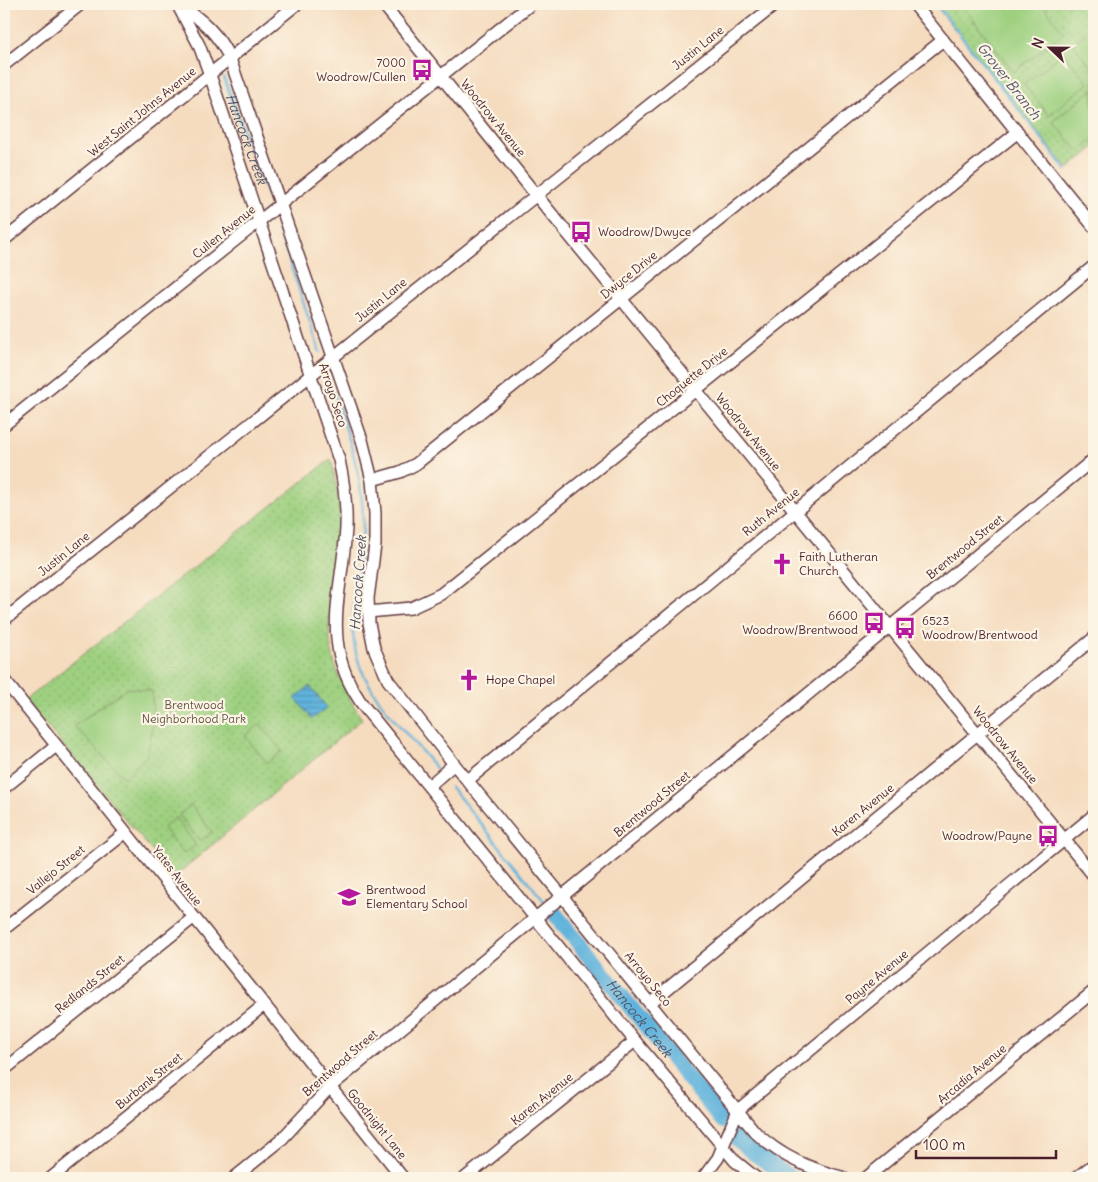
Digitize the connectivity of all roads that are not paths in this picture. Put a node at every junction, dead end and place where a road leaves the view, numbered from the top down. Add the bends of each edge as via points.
1 (81, 4) edge
2 (178, 4) edge
3 (297, 4) edge
4 (383, 4) edge
5 (531, 4) edge
6 (776, 4) edge
7 (914, 4) edge
8 (943, 40) junction
9 (230, 58) junction
10 (4, 65) edge
11 (210, 75) junction
12 (441, 76) junction
13 (1018, 132) junction
14 (536, 195) junction
15 (281, 204) junction
16 (259, 221) junction
17 (1094, 227) edge
18 (4, 240) edge
19 (1094, 266) edge
20 (622, 299) junction
21 (332, 356) junction
22 (312, 374) junction
23 (697, 390) junction
24 (4, 425) edge
25 (1094, 459) edge
26 (372, 480) junction
27 (794, 510) junction
28 (368, 612) junction
29 (4, 620) edge
30 (889, 626) junction
31 (1094, 638) edge
32 (4, 680) edge
33 (978, 734) junction
34 (56, 746) junction
35 (454, 764) junction
36 (468, 780) junction
37 (429, 786) junction
38 (4, 788) edge
39 (1094, 815) edge
40 (125, 832) junction
41 (1064, 840) junction
42 (1094, 876) edge
43 (562, 896) junction
44 (193, 918) junction
45 (536, 918) junction
46 (4, 929) edge
47 (1094, 991) edge
48 (650, 1003) junction
49 (264, 1005) junction
50 (635, 1041) junction
51 (4, 1070) edge
52 (330, 1087) junction
53 (738, 1110) junction
54 (722, 1145) junction
55 (1094, 1164) edge
56 (51, 1178) edge
57 (234, 1178) edge
58 (403, 1178) edge
59 (465, 1178) edge
60 (703, 1178) edge
61 (756, 1178) edge
62 (845, 1178) edge
63 (866, 1178) edge
64 (1076, 1178) edge

1 - 10 street
2 - 9 street, Arroyo Seco via 220,38
2 - 11 street, Arroyo Seco
3 - 9 street, West Saint Johns Avenue
4 - 12 street, Woodrow Avenue
5 - 12 street, Cullen Avenue
6 - 14 street, Justin Lane
7 - 8 street
8 - 13 street
8 - 20 street, Dwyce Drive
9 - 11 street, West Saint Johns Avenue
9 - 15 street, Arroyo Seco
11 - 16 street, Arroyo Seco
11 - 18 street, West Saint Johns Avenue
12 - 14 street, Woodrow Avenue
12 - 15 street, Cullen Avenue
13 - 17 street
13 - 23 street, Choquette Drive
14 - 20 street, Woodrow Avenue
14 - 21 street, Justin Lane
15 - 16 street, Cullen Avenue
15 - 21 street, Arroyo Seco
16 - 22 street, Arroyo Seco
16 - 24 street, Cullen Avenue
19 - 27 street, Ruth Avenue
20 - 23 street, Woodrow Avenue
20 - 26 street, Dwyce Drive via 416,464
21 - 22 street, Justin Lane
21 - 26 street, Arroyo Seco via 362,440
22 - 29 street, Justin Lane
22 - 37 street, Arroyo Seco via 345,490 346,529 335,615 341,660 350,685 363,705
23 - 27 street, Woodrow Avenue
23 - 28 street, Choquette Drive via 441,594 412,608
25 - 30 street, Brentwood Street
26 - 28 street, Arroyo Seco via 375,529
27 - 30 street, Woodrow Avenue
27 - 36 street, Ruth Avenue
28 - 35 street, Arroyo Seco via 374,648 388,680
30 - 33 street, Woodrow Avenue
30 - 43 street, Brentwood Street
31 - 33 street, Karen Avenue
32 - 34 street, Yates Avenue
33 - 41 street, Woodrow Avenue
33 - 48 street, Karen Avenue
34 - 38 street
34 - 40 street, Yates Avenue
35 - 36 street, Arroyo Seco
35 - 37 street
36 - 43 street, Arroyo Seco
37 - 45 street, Arroyo Seco
39 - 41 street, Payne Avenue
40 - 44 street, Yates Avenue
40 - 46 street, Vallejo Street
41 - 42 street, Woodrow Avenue
41 - 53 street, Payne Avenue
43 - 45 street, Brentwood Street
43 - 48 street, Arroyo Seco
44 - 49 street, Yates Avenue
44 - 51 street, Redlands Street
45 - 50 street, Arroyo Seco
45 - 52 street, Brentwood Street
47 - 63 street, Arcadia Avenue
48 - 53 street, Arroyo Seco
49 - 52 street, Yates Avenue
49 - 56 street, Burbank Street
50 - 54 street, Arroyo Seco
50 - 59 street, Karen Avenue
52 - 57 street, Brentwood Street via 280,1141
52 - 58 street, Goodnight Lane
53 - 54 street, Payne Avenue
53 - 62 street, Arroyo Seco via 755,1132 782,1154 808,1168
54 - 60 street, Payne Avenue via 718,1158
54 - 61 street, Arroyo Seco
55 - 64 street

